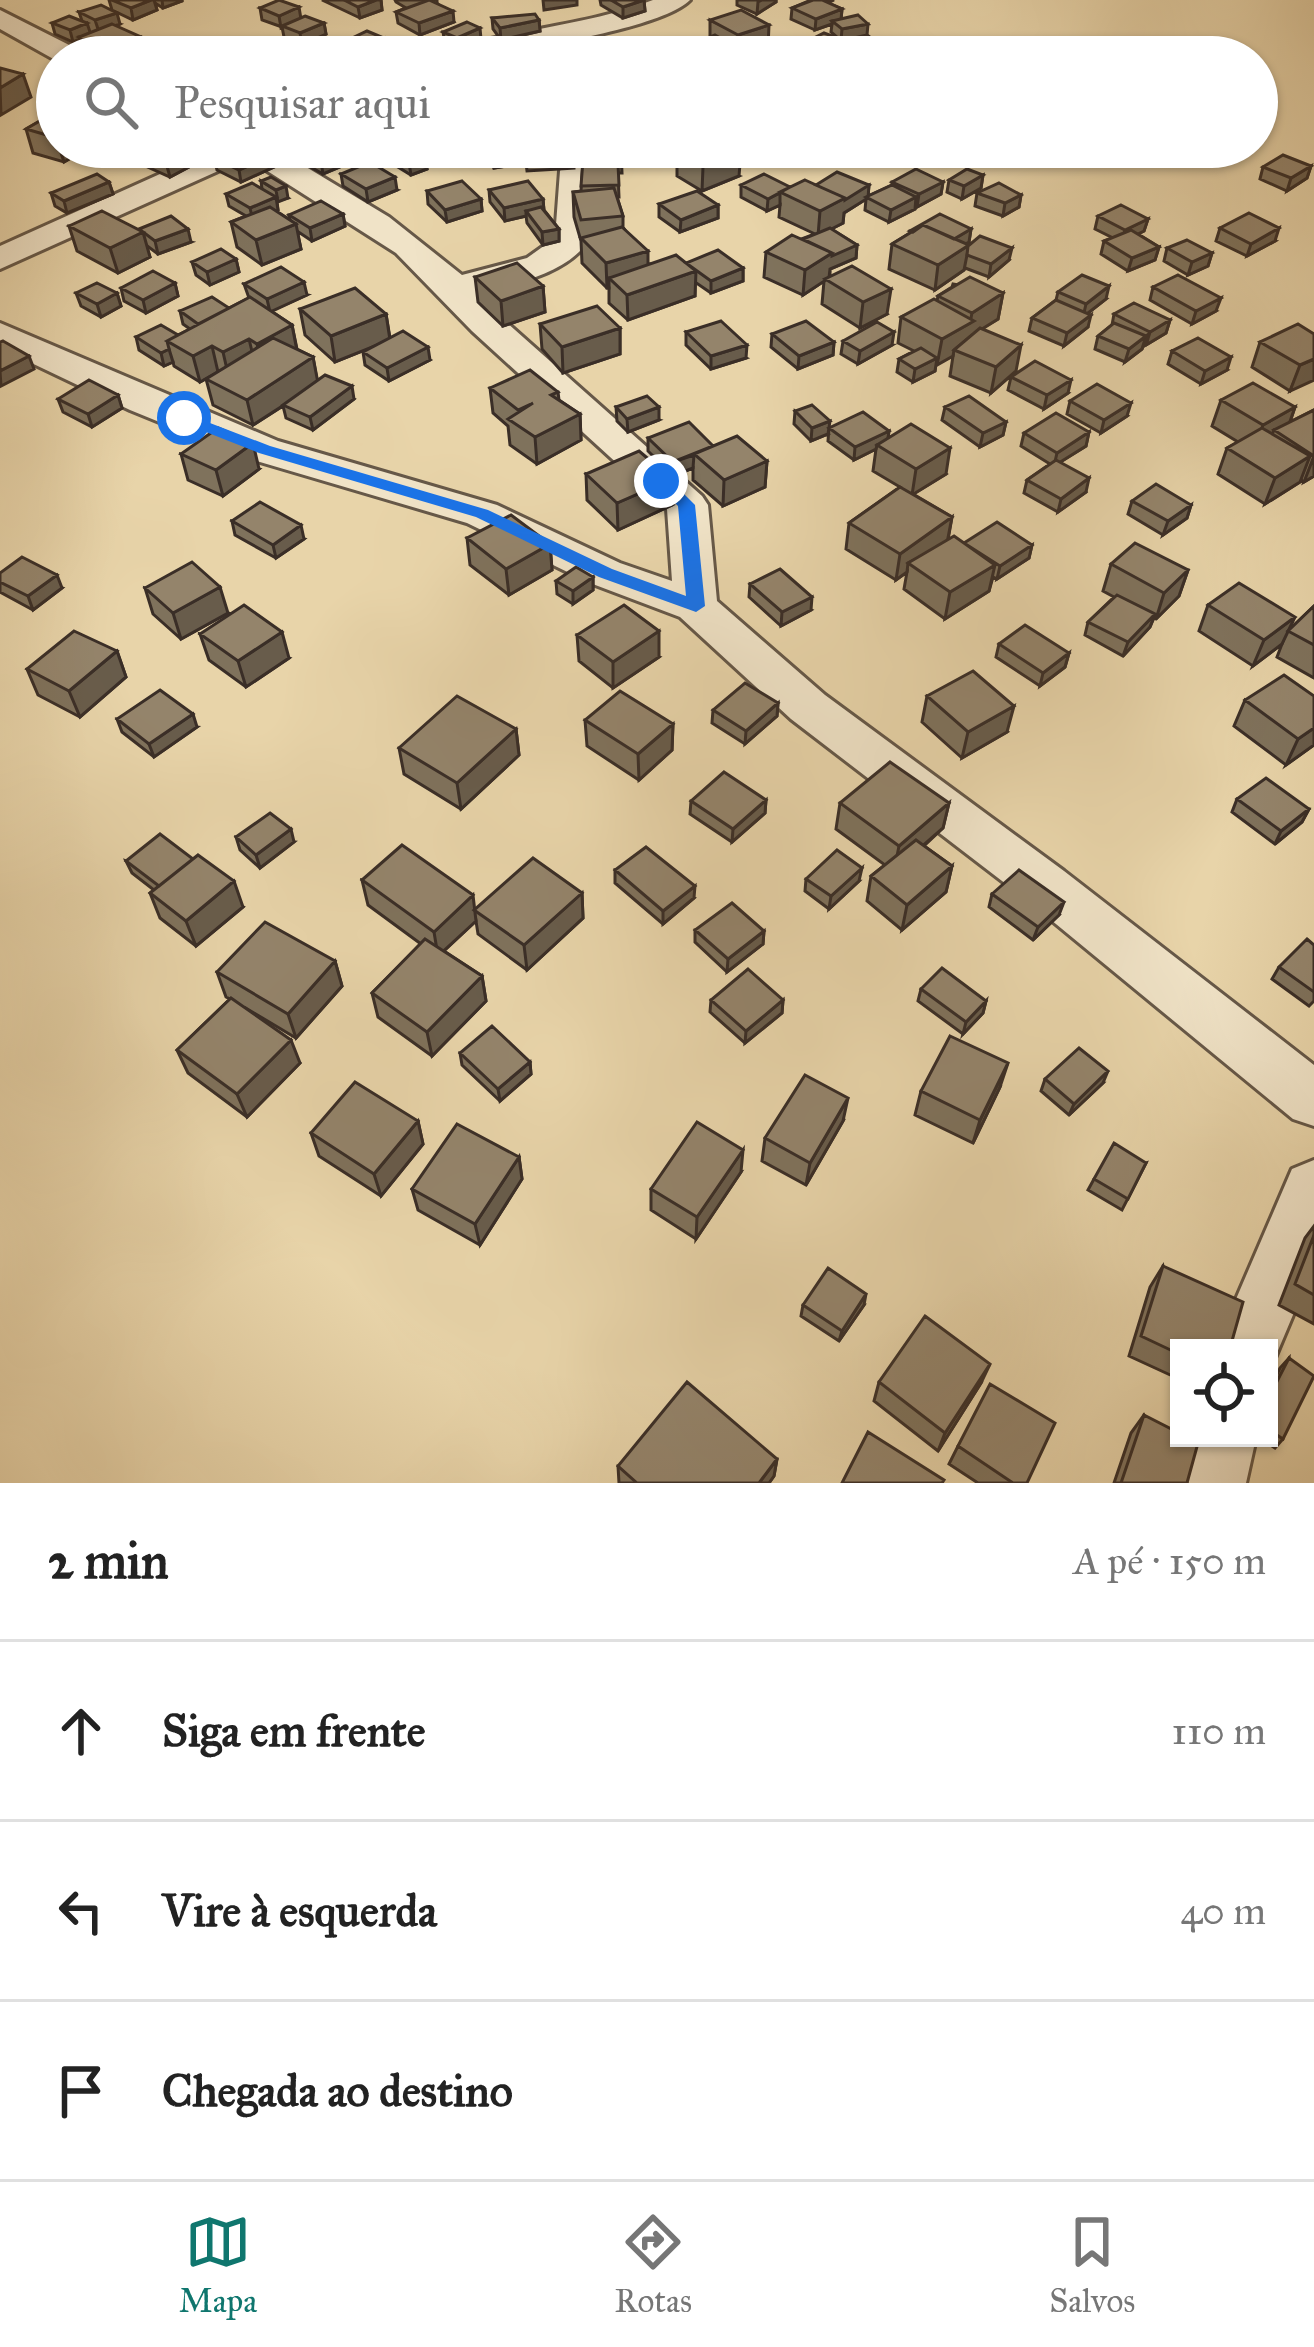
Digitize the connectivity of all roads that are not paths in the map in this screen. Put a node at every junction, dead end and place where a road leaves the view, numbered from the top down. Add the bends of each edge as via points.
1 (677, 0) edge
2 (0, 18) edge
3 (581, 36) edge
4 (36, 38) edge
5 (202, 168) edge
6 (287, 168) edge
7 (577, 168) edge
8 (0, 259) edge
9 (459, 287) junction
10 (0, 334) edge
11 (696, 606) junction
12 (1314, 1100) edge
13 (1314, 1189) edge
14 (1252, 1339) edge
15 (1220, 1447) edge
16 (1211, 1483) edge

1 - 3 street
2 - 4 street
5 - 8 street
6 - 9 street
7 - 9 street via 571,242 539,265
9 - 11 street via 485,323 687,505
10 - 11 street via 244,442 482,514
11 - 12 street via 808,706
13 - 14 street
15 - 16 street

